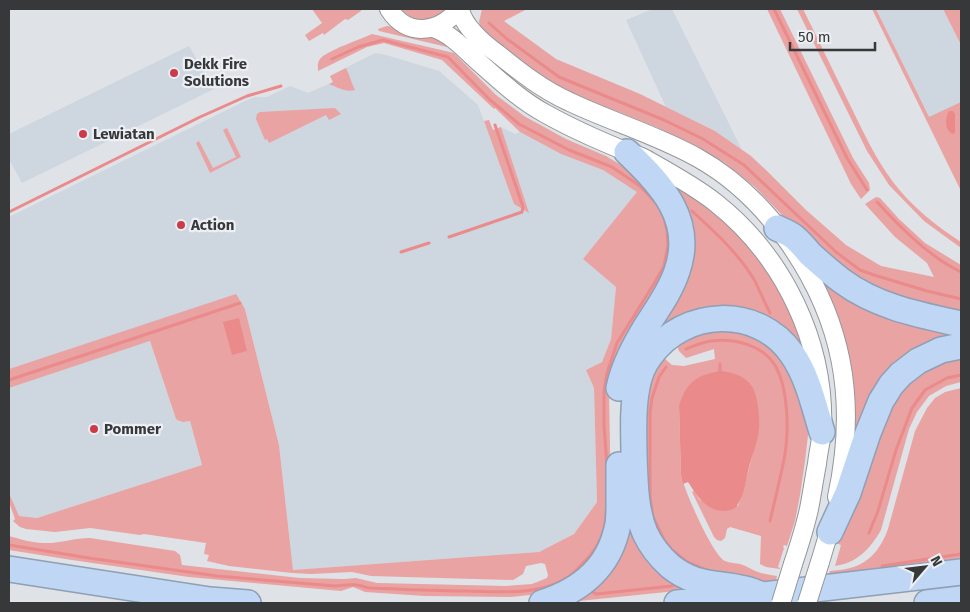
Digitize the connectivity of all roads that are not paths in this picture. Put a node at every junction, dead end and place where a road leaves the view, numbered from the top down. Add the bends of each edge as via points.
1 (389, 9) edge
2 (460, 9) edge
3 (432, 28) junction
4 (627, 152) junction
5 (777, 228) junction
6 (961, 324) edge
7 (961, 346) edge
8 (822, 432) junction
9 (830, 532) junction
10 (9, 569) edge
11 (961, 572) edge
12 (772, 599) edge
13 (961, 599) edge
14 (248, 603) edge
15 (542, 603) edge
16 (677, 603) edge
17 (807, 603) edge
18 (927, 603) edge

1 - 3 street via 409,27
2 - 3 street via 441,25
2 - 5 street via 470,28 524,75 568,102 700,159 748,196
3 - 4 street via 446,34 535,108
4 - 8 street via 647,159 716,203 754,239 771,261 797,306 810,339 819,373
4 - 15 highway via 661,186 674,208 680,227 681,257 670,288 625,365 619,387 618,522 613,543 606,559 586,581
5 - 6 highway via 801,242 857,292 904,310
5 - 9 street via 812,279 834,330 841,361 847,412 846,443
7 - 9 highway via 941,350 918,361 891,386 881,401 848,493
8 - 12 street, bridge via 809,511 793,564
8 - 12 highway via 809,390 793,355 768,331 751,323 727,318 710,319 676,332 660,343 650,356 637,386 634,406 635,488 638,509 650,543 659,556 685,576 708,584 746,589
9 - 17 street, bridge
10 - 14 highway
11 - 12 highway
12 - 16 highway
13 - 18 highway

